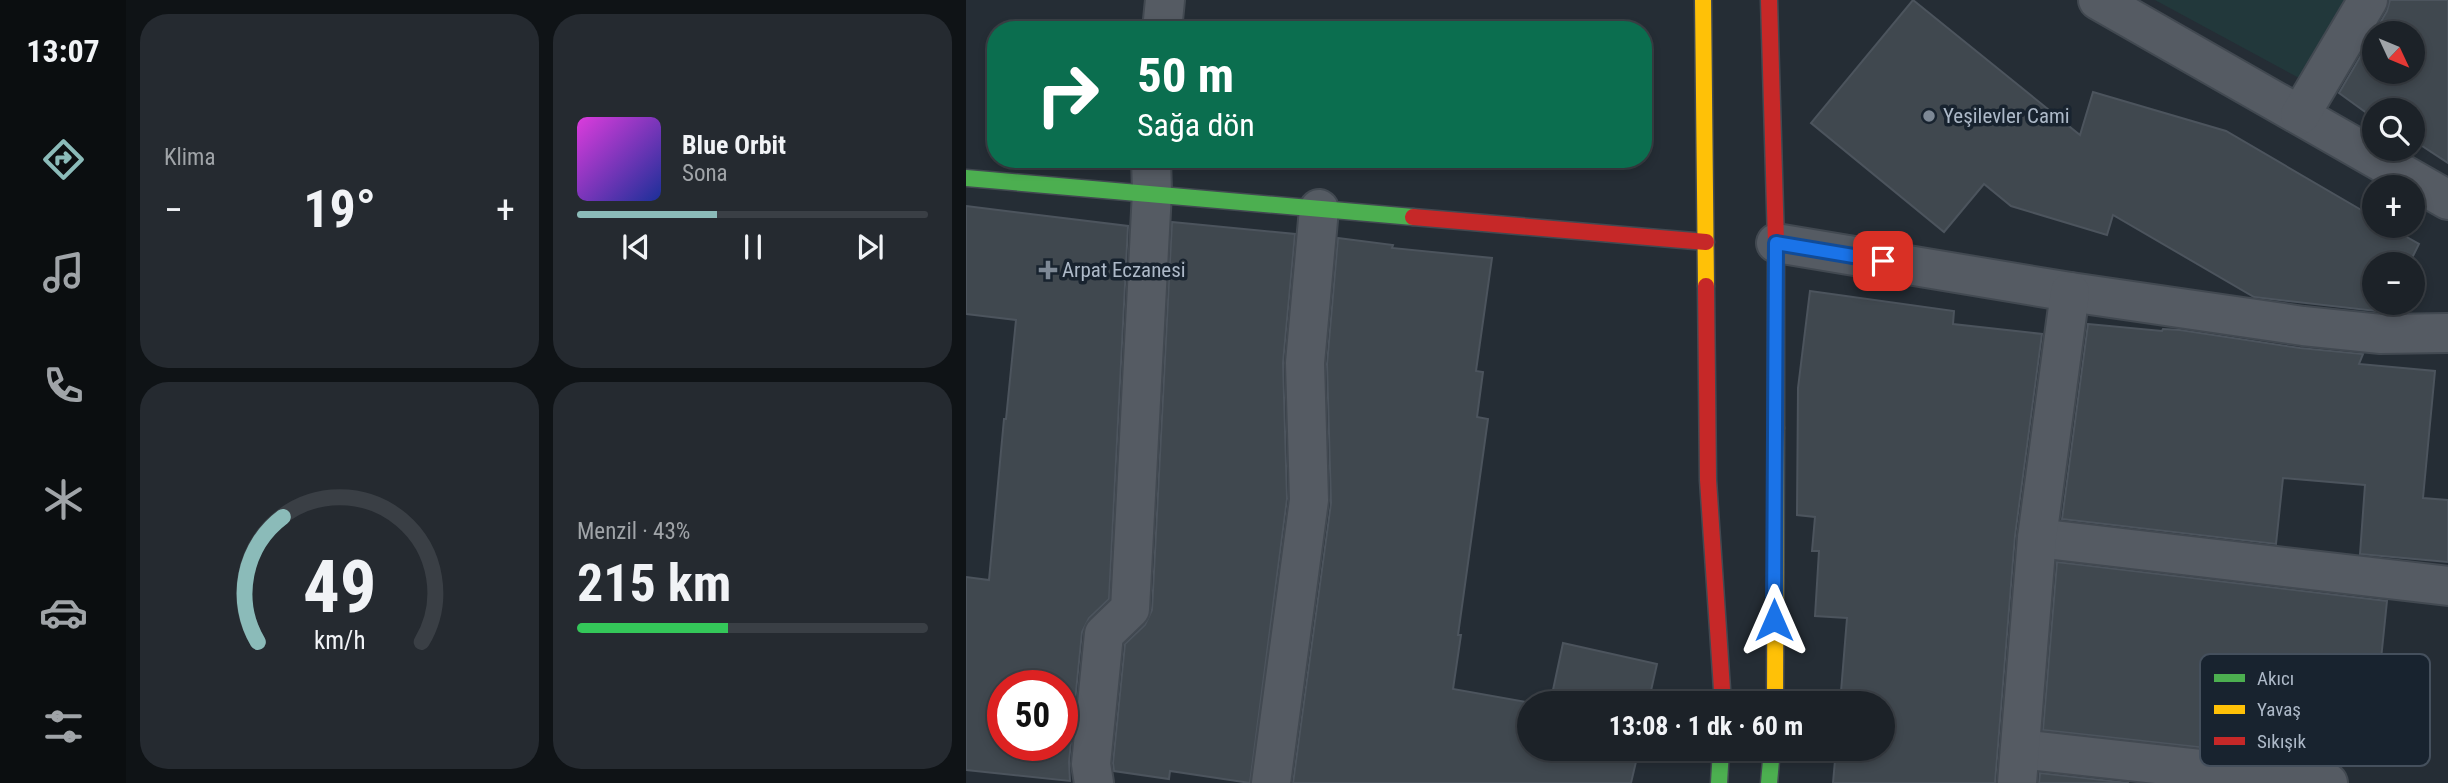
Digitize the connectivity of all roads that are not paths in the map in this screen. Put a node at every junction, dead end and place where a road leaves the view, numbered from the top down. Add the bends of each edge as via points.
1 (1165, 0) edge
2 (1703, 0) edge
3 (1769, 0) edge
4 (2098, 0) edge
5 (2368, 0) edge
6 (1163, 21) edge
7 (2300, 115) junction
8 (1151, 176) edge
9 (966, 178) edge
10 (2448, 200) edge
11 (1319, 209) junction
12 (1706, 242) junction
13 (1776, 243) junction
14 (2070, 292) junction
15 (2448, 333) edge
16 (2037, 538) junction
17 (2448, 586) edge
18 (1722, 691) edge
19 (1775, 691) edge
20 (1720, 761) edge
21 (1771, 761) edge
22 (2018, 766) edge
23 (1094, 783) edge
24 (1271, 783) edge
25 (1719, 783) edge
26 (1769, 783) edge
27 (2328, 783) edge

1 - 6 street
2 - 12 main road
3 - 13 main road
4 - 7 street
5 - 7 street
7 - 10 street
8 - 9 main road
8 - 11 main road
8 - 23 street via 1130,609 1104,634 1091,764
11 - 12 main road
11 - 24 street via 1305,363 1309,500
12 - 18 main road via 1708,480
13 - 14 street
13 - 19 main road
14 - 15 street via 2303,326 2381,334
14 - 16 street
16 - 17 street
16 - 22 street
20 - 25 main road
21 - 26 main road
22 - 27 street

